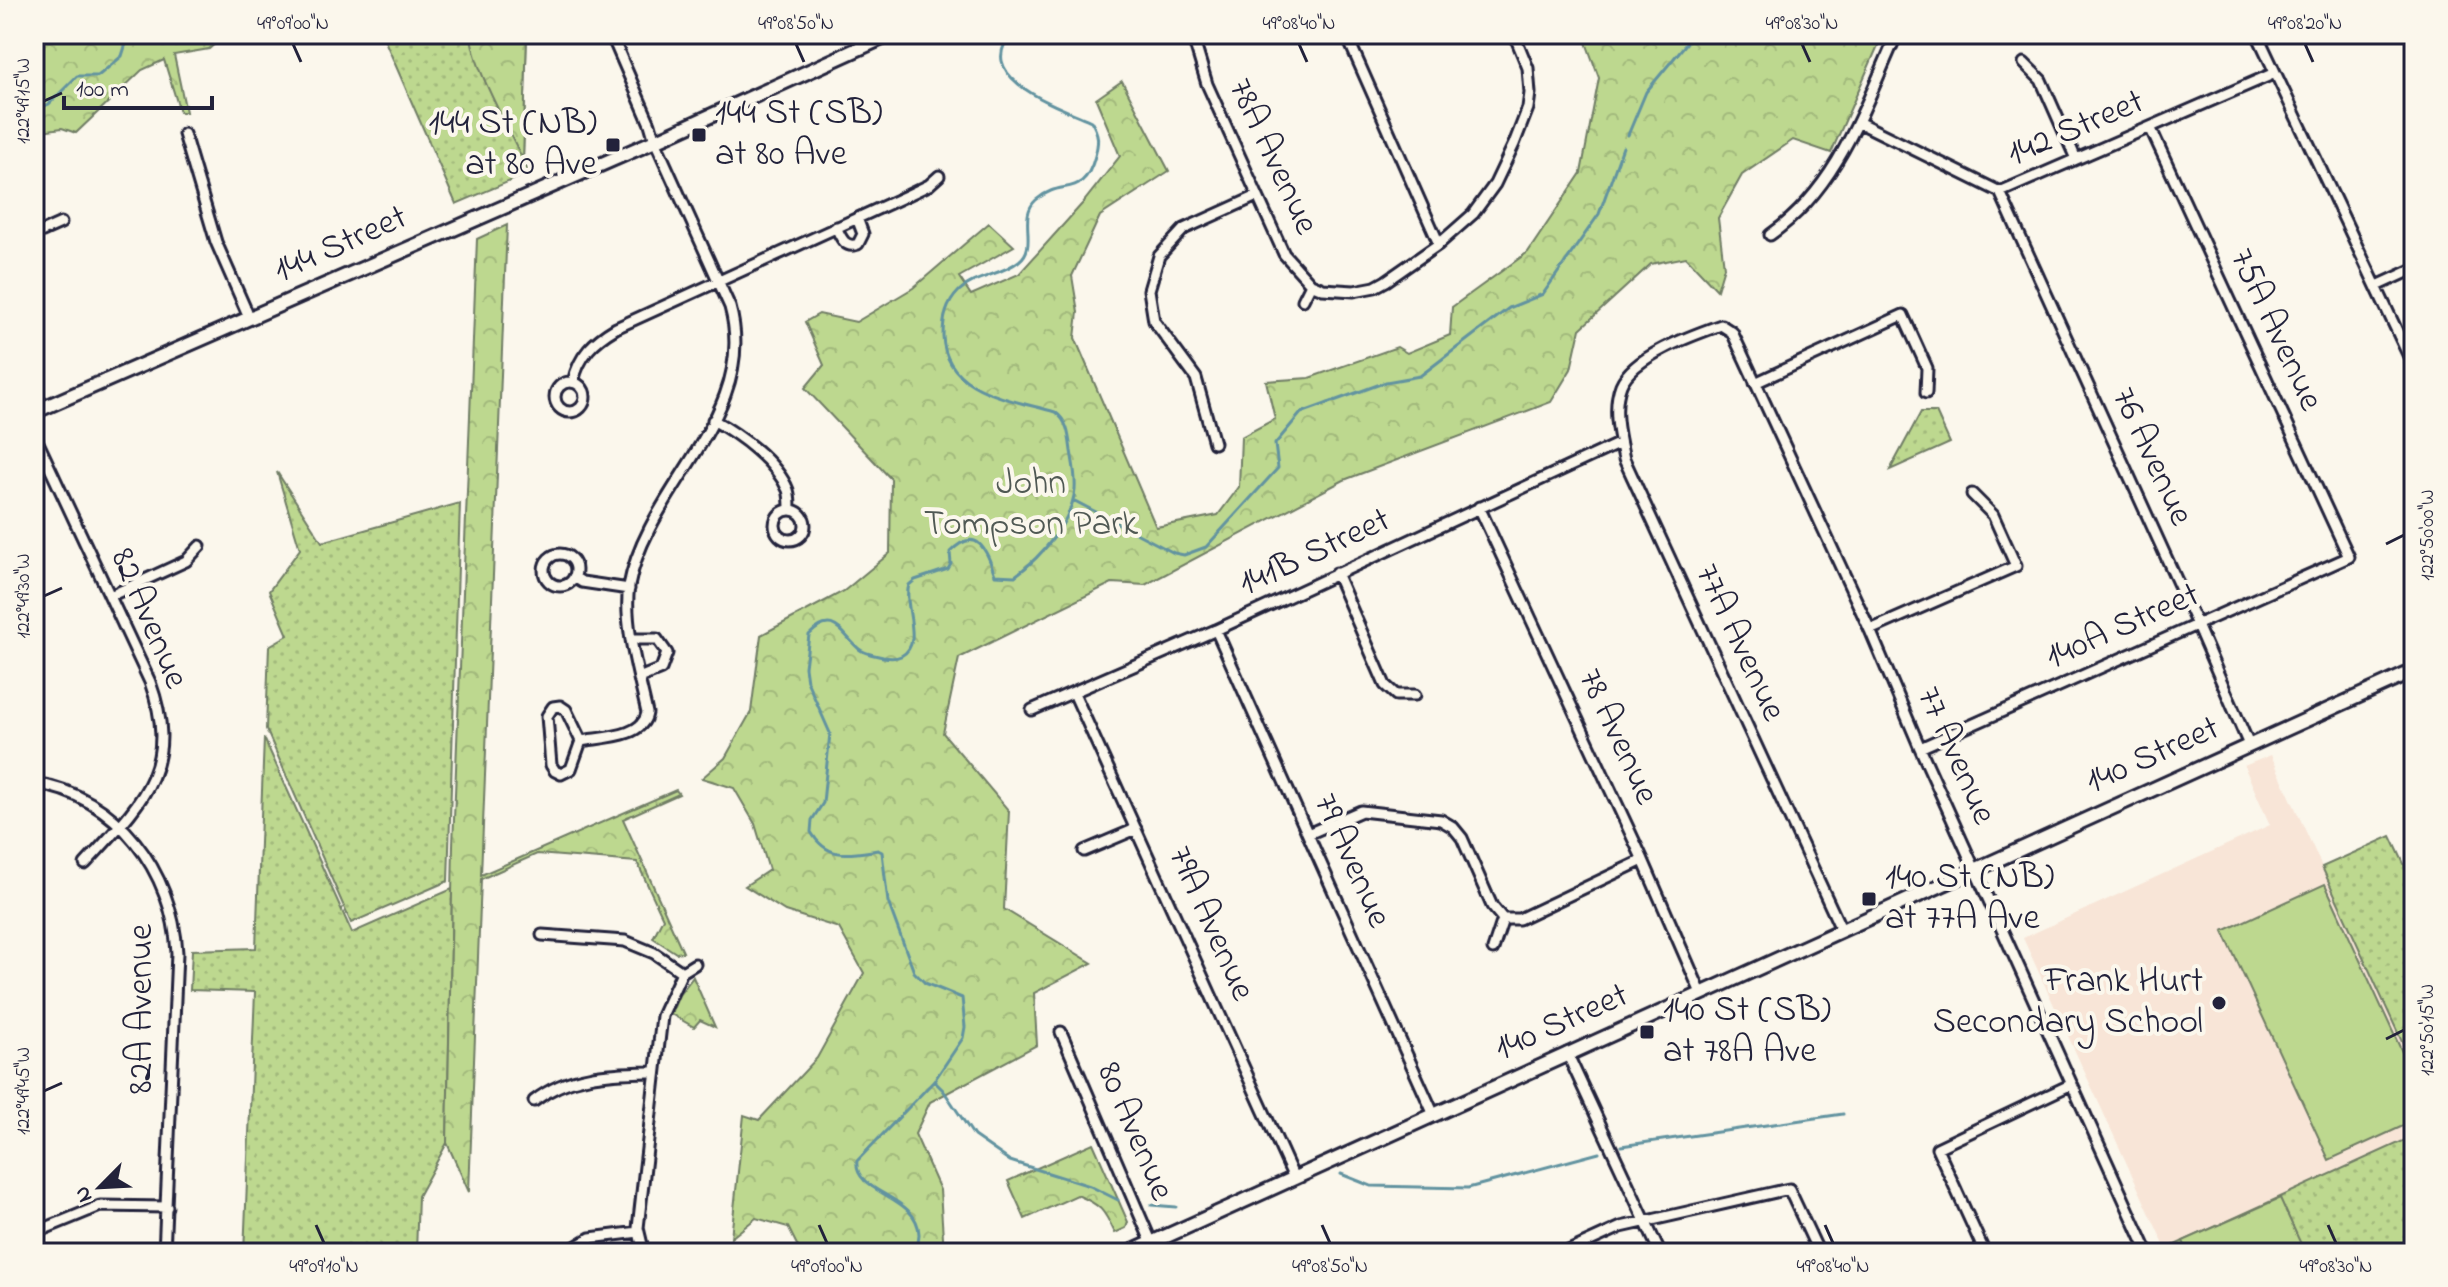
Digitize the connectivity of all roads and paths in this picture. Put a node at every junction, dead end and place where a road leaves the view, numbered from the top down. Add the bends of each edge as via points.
1 (611, 34) edge
2 (891, 34) edge
3 (1192, 34) edge
4 (1346, 34) edge
5 (1514, 34) edge
6 (1897, 34) edge
7 (2257, 34) edge
8 (2024, 63) dead end
9 (2275, 73) junction
10 (1858, 122) junction
11 (2150, 127) junction
12 (184, 134) dead end
13 (655, 141) junction
14 (2076, 159) junction
15 (939, 176) dead end
16 (2000, 192) junction
17 (1257, 196) junction
18 (857, 218) junction
19 (61, 223) dead end
20 (836, 227) junction
21 (34, 235) edge
22 (1770, 235) dead end
23 (1439, 244) junction
24 (2414, 269) edge
25 (718, 281) junction
26 (1311, 284) junction
27 (2377, 286) junction
28 (1303, 300) dead end
29 (249, 317) junction
30 (2414, 367) edge
31 (1627, 375) joint
32 (573, 382) dead end
33 (1755, 383) junction
34 (1926, 393) dead end
35 (34, 412) edge
36 (713, 420) junction
37 (34, 434) edge
38 (1214, 443) dead end
39 (1620, 443) junction
40 (1972, 494) dead end
41 (1479, 507) junction
42 (790, 509) dead end
43 (200, 546) dead end
44 (2349, 557) joint
45 (1336, 573) junction
46 (574, 577) dead end
47 (629, 589) junction
48 (110, 596) junction
49 (2197, 625) junction
50 (1216, 630) junction
51 (1870, 630) junction
52 (631, 639) junction
53 (2414, 671) edge
54 (639, 678) junction
55 (1074, 693) junction
56 (1415, 695) dead end
57 (1032, 710) dead end
58 (581, 741) junction
59 (2249, 745) junction
60 (1920, 748) junction
61 (34, 783) edge
62 (120, 826) junction
63 (1136, 829) junction
64 (1308, 834) junction
65 (1084, 851) dead end
66 (1643, 860) junction
67 (85, 864) dead end
68 (1974, 869) junction
69 (1503, 919) junction
70 (1841, 929) junction
71 (542, 935) dead end
72 (1493, 949) dead end
73 (695, 964) dead end
74 (682, 972) junction
75 (1701, 993) junction
76 (1061, 1032) dead end
77 (1567, 1053) junction
78 (654, 1072) junction
79 (2072, 1084) junction
80 (534, 1101) dead end
81 (1434, 1115) junction
82 (1294, 1178) junction
83 (167, 1207) junction
84 (1646, 1222) junction
85 (639, 1232) junction
86 (34, 1233) edge
87 (1154, 1248) edge
88 (567, 1252) edge
89 (164, 1253) edge
90 (644, 1253) edge
91 (1129, 1253) edge
92 (1564, 1253) edge
93 (1660, 1253) edge
94 (1819, 1253) edge
95 (1985, 1253) edge
96 (2148, 1253) edge

1 - 13 street
2 - 13 main road, 144 Street
3 - 17 street, 78A Avenue via 1207,84
4 - 23 street
5 - 23 street via 1530,78 1528,108 1495,184 1473,214
6 - 10 street
7 - 9 street
8 - 14 street via 2041,80
9 - 11 street, 142 Street
9 - 27 street
10 - 16 street, 142 Street
10 - 22 street via 1828,177
11 - 14 street, 142 Street
11 - 44 street, 75A Avenue
12 - 29 street via 216,242
13 - 25 street
13 - 29 main road, 144 Street
14 - 16 street, 142 Street
15 - 18 street
16 - 49 street, 76 Avenue
17 - 26 street, 78A Avenue via 1284,254
17 - 38 street via 1184,229 1159,256 1149,290 1154,321 1196,378
18 - 20 street
18 - 20 street via 863,234 854,246 844,242
19 - 21 street
20 - 25 street
23 - 26 street, 78A Avenue via 1375,287 1354,291
24 - 27 street
25 - 32 street via 601,337 585,352
25 - 36 street via 735,326 736,353 728,392
26 - 28 street
27 - 30 street
29 - 35 main road, 144 Street
31 - 33 street, 77 Avenue via 1658,352 1721,325 1728,327
31 - 39 street, 77A Avenue via 1617,399
33 - 34 street via 1903,315 1927,368
33 - 51 street, 77 Avenue
36 - 42 street via 766,459 788,490
36 - 47 street via 645,536
37 - 48 street, 82 Avenue
39 - 41 street, 141B Street
39 - 70 street, 77A Avenue
40 - 51 street via 1993,515 2016,566
41 - 45 street, 141B Street
41 - 66 street, 78 Avenue
43 - 48 street via 186,561
44 - 49 street, 140A Street
45 - 50 street, 141B Street
45 - 56 street via 1385,685 1396,695
46 - 47 street
47 - 52 street
48 - 62 street, 82 Avenue via 150,682 160,728 150,784
49 - 59 street, 76 Avenue
49 - 60 street, 140A Street
50 - 55 street, 141B Street
50 - 64 street, 79 Avenue
51 - 60 street, 77 Avenue
52 - 54 street
52 - 54 street via 657,639 667,653 661,669
53 - 59 main road, 140 Street
54 - 58 street via 645,723 637,730
55 - 57 street, 141B Street
55 - 63 street, 79A Avenue
58 - 58 street via 566,710 550,709 555,771 571,769
59 - 68 main road, 140 Street
60 - 68 street, 77 Avenue
61 - 62 street, 82A Avenue via 97,806
62 - 67 street, 82 Avenue
62 - 83 street, 82A Avenue via 158,875 175,931
63 - 65 street
63 - 82 street, 79A Avenue
64 - 69 street via 1361,811 1441,820 1462,838
64 - 81 street, 79 Avenue
66 - 69 street via 1519,919
66 - 75 street, 78 Avenue
68 - 70 main road, 140 Street
68 - 79 street, 77 Avenue
69 - 72 street
70 - 75 main road, 140 Street
71 - 74 street via 625,941
73 - 74 street
74 - 78 street via 662,1016
75 - 77 main road, 140 Street
76 - 87 street, 80 Avenue
77 - 81 main road, 140 Street
77 - 84 street
78 - 80 street via 589,1076 552,1087
78 - 85 street
79 - 95 street via 1937,1148
79 - 96 street, 77 Avenue
81 - 82 main road, 140 Street
82 - 87 main road, 140 Street
83 - 86 street via 100,1206
83 - 89 street, 82A Avenue
84 - 92 street via 1621,1227
84 - 93 street
84 - 94 street via 1789,1189
85 - 88 street via 590,1238
85 - 90 street
87 - 91 main road, 140 Street

